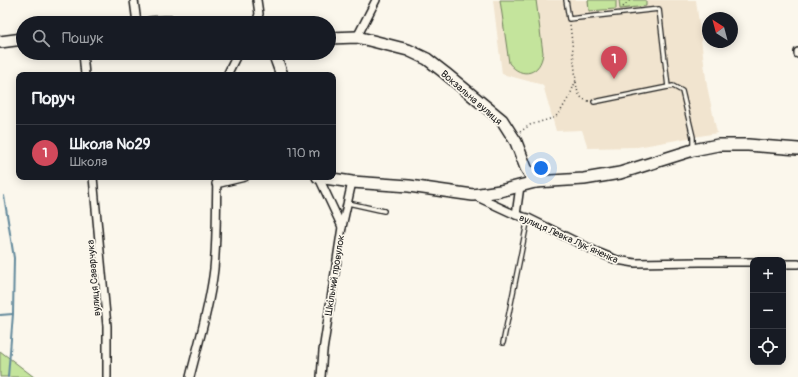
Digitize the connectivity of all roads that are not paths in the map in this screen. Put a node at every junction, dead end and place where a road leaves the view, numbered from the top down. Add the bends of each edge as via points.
1 (134, 0) edge
2 (258, 0) edge
3 (376, 0) edge
4 (566, 0) edge
5 (136, 16) edge
6 (258, 16) edge
7 (357, 37) junction
8 (336, 38) edge
9 (16, 40) edge
10 (0, 42) edge
11 (84, 60) edge
12 (234, 60) edge
13 (277, 60) edge
14 (85, 72) edge
15 (228, 72) edge
16 (281, 72) edge
17 (668, 87) junction
18 (594, 102) road end
19 (798, 148) edge
20 (694, 150) junction
21 (93, 180) edge
22 (216, 180) edge
23 (320, 180) edge
24 (336, 180) edge
25 (352, 182) junction
26 (535, 182) junction
27 (520, 186) junction
28 (473, 195) junction
29 (347, 203) junction
30 (384, 211) dead end
31 (516, 215) junction
32 (528, 218) junction
33 (342, 228) junction
34 (750, 262) edge
35 (786, 264) edge
36 (798, 264) edge
37 (504, 343) dead end
38 (107, 377) edge
39 (190, 377) edge
40 (321, 377) edge

1 - 5 street
2 - 6 street
3 - 7 street
4 - 17 lane via 569,19 659,9
7 - 8 street, Вокзальна вулиця
7 - 26 street, Вокзальна вулиця via 408,50 445,72 502,120
9 - 10 street
11 - 14 street
12 - 15 street
13 - 16 street
17 - 18 lane
17 - 20 lane via 673,86 682,91
19 - 20 street via 718,145
20 - 26 street via 620,173 584,179
21 - 38 street, вулиця Саварчука via 107,326
22 - 39 street via 217,236 214,269
23 - 33 street, Шкільний провулок
24 - 25 street, вулиця Левка Лукʼяненка
25 - 28 street, вулиця Левка Лукʼяненка via 409,186
25 - 29 street
26 - 27 street
27 - 28 street
27 - 31 street
28 - 31 street, вулиця Левка Лукʼяненка
29 - 30 lane
29 - 33 street
31 - 32 street, вулиця Левка Лукʼяненка
32 - 34 street, вулиця Левка Лукʼяненка via 617,260 634,263
32 - 37 lane
33 - 40 street, Шкільний провулок
35 - 36 street

